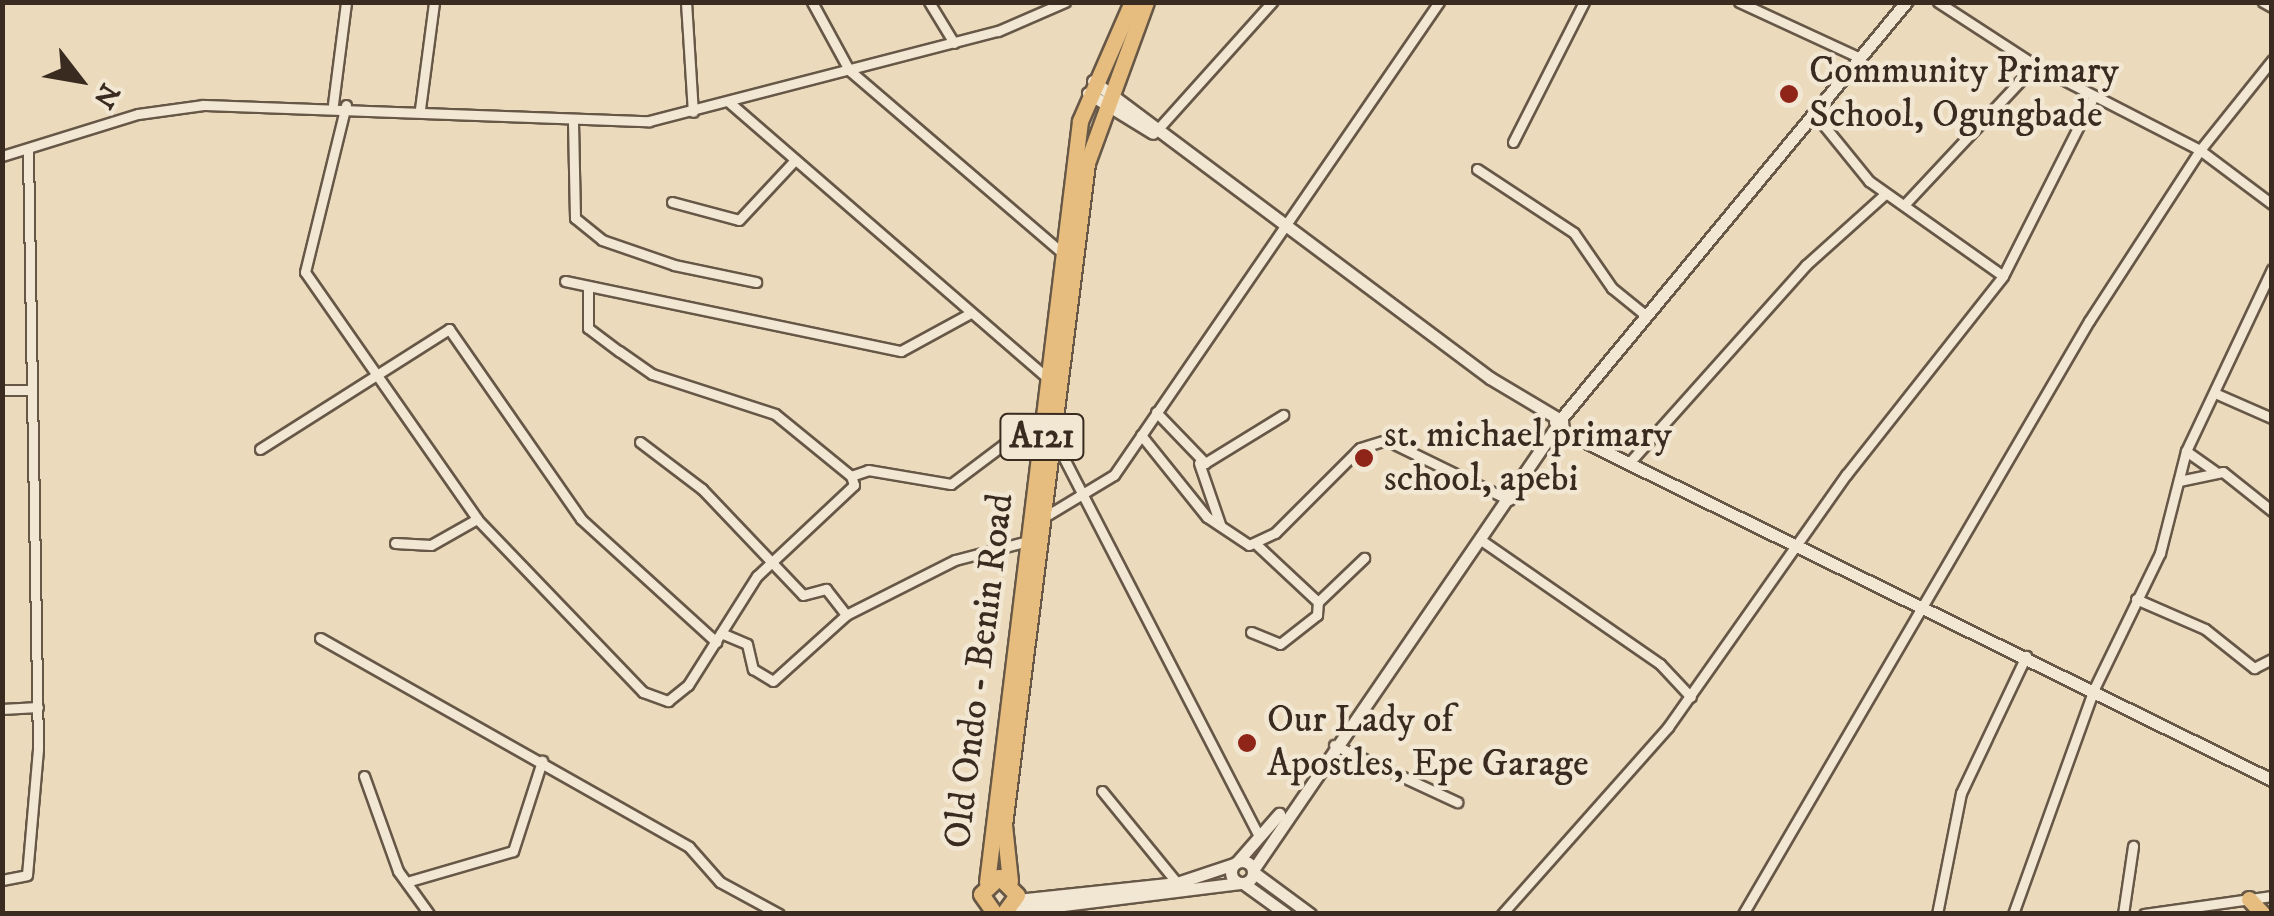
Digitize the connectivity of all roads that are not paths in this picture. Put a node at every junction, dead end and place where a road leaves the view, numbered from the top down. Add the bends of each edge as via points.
1 (346, 2) edge
2 (434, 2) edge
3 (686, 2) edge
4 (812, 2) edge
5 (929, 2) edge
6 (1065, 2) edge
7 (1132, 2) edge
8 (1146, 2) edge
9 (1272, 2) edge
10 (1439, 2) edge
11 (1584, 2) edge
12 (1739, 2) edge
13 (1906, 2) edge
14 (1938, 2) edge
15 (2263, 2) edge
16 (2272, 7) edge
17 (954, 43) junction
18 (1860, 58) junction
19 (2272, 60) edge
20 (2035, 66) junction
21 (849, 70) junction
22 (1098, 91) junction
23 (2094, 96) junction
24 (730, 103) junction
25 (333, 104) junction
26 (346, 105) junction
27 (420, 109) junction
28 (694, 112) junction
29 (1813, 112) junction
30 (573, 122) junction
31 (1163, 134) junction
32 (1512, 142) dead end
33 (28, 150) junction
34 (2200, 150) junction
35 (2, 156) edge
36 (793, 162) junction
37 (1476, 168) dead end
38 (1885, 194) junction
39 (672, 202) dead end
40 (2272, 204) edge
41 (1904, 205) junction
42 (1284, 224) junction
43 (1061, 252) junction
44 (2272, 269) edge
45 (2002, 276) junction
46 (564, 281) dead end
47 (756, 282) dead end
48 (588, 288) junction
49 (1643, 313) junction
50 (968, 314) junction
51 (373, 372) junction
52 (1045, 376) junction
53 (2, 390) edge
54 (32, 390) junction
55 (2218, 394) junction
56 (1156, 412) junction
57 (1283, 415) dead end
58 (2272, 418) edge
59 (1559, 426) junction
60 (1141, 435) junction
61 (640, 442) dead end
62 (1049, 442) junction
63 (260, 449) dead end
64 (2186, 452) junction
65 (1630, 462) junction
66 (1199, 463) junction
67 (2215, 471) junction
68 (851, 476) junction
69 (2179, 481) junction
70 (1090, 496) junction
71 (1511, 496) junction
72 (2272, 511) edge
73 (1046, 516) junction
74 (477, 519) junction
75 (1220, 524) junction
76 (1481, 540) junction
77 (1028, 541) junction
78 (395, 542) dead end
79 (1256, 544) junction
80 (1795, 545) junction
81 (775, 558) junction
82 (1364, 558) dead end
83 (2136, 598) junction
84 (1318, 602) junction
85 (1925, 605) junction
86 (846, 614) junction
87 (1250, 632) dead end
88 (320, 638) dead end
89 (718, 638) junction
90 (2026, 656) junction
91 (2272, 660) edge
92 (2094, 688) junction
93 (1691, 697) junction
94 (38, 707) junction
95 (2, 709) edge
96 (1334, 745) junction
97 (542, 761) junction
98 (2269, 774) edge
99 (364, 776) dead end
100 (1308, 780) junction
101 (1102, 791) dead end
102 (1457, 802) dead end
103 (1260, 836) junction
104 (2133, 846) dead end
105 (1235, 863) junction
106 (1253, 871) junction
107 (2, 880) edge
108 (410, 880) junction
109 (1010, 881) junction
110 (988, 882) junction
111 (1242, 883) junction
112 (1177, 884) junction
113 (2272, 896) edge
114 (2249, 899) junction
115 (977, 906) edge
116 (1006, 910) edge
117 (429, 914) edge
118 (780, 914) edge
119 (1286, 914) edge
120 (1310, 914) edge
121 (1502, 914) edge
122 (1743, 914) edge
123 (1937, 914) edge
124 (2013, 914) edge
125 (2122, 914) edge
126 (2144, 914) edge
127 (2263, 914) edge

1 - 25 street
2 - 27 street
3 - 28 street
4 - 21 street
5 - 17 street
6 - 17 street
7 - 22 main road, Old Ondo - Benin Road / A121
8 - 22 main road, Old Ondo - Benin Road / A121
9 - 31 street
10 - 42 street
11 - 32 street
12 - 18 street
13 - 18 street
14 - 20 street
15 - 16 street
17 - 21 street
18 - 29 street
19 - 34 street
20 - 23 street
20 - 41 street
21 - 24 street
21 - 43 street
22 - 31 street
22 - 43 main road, Old Ondo - Benin Road / A121
22 - 62 main road, Old Ondo - Benin Road / A121
23 - 34 street
23 - 45 street
24 - 28 street
24 - 36 street
25 - 26 street
25 - 33 street via 172,108
26 - 27 street
26 - 51 street via 303,264
27 - 30 street
28 - 30 street
29 - 38 street
29 - 49 street
30 - 47 street via 575,218 602,240 674,266
31 - 42 street
33 - 35 street
33 - 54 street
34 - 40 street
34 - 85 street
36 - 39 street via 739,220
36 - 50 street
37 - 49 street via 1574,233 1612,288
38 - 41 street
38 - 65 street via 1806,265
41 - 45 street
42 - 56 street
42 - 59 street
43 - 52 main road, Old Ondo - Benin Road / A121
44 - 55 street
45 - 80 street
46 - 48 street
48 - 50 street via 901,351
48 - 68 street via 588,328 619,351 652,374 775,414
49 - 59 street
50 - 52 street
51 - 63 street
51 - 74 street
51 - 89 street via 449,329 582,519
52 - 62 main road, Old Ondo - Benin Road / A121
53 - 54 street
54 - 94 street
55 - 58 street
55 - 64 street
56 - 60 street
56 - 66 street
57 - 66 street
59 - 65 street
59 - 71 street
60 - 70 street
60 - 75 street
61 - 81 street
62 - 68 street via 1004,444 951,484 868,470
62 - 70 street
62 - 73 main road, Old Ondo - Benin Road / A121
62 - 77 main road, Old Ondo - Benin Road / A121
64 - 67 street
64 - 69 street
65 - 80 street
66 - 75 street
67 - 69 street
67 - 72 street
68 - 81 street via 854,485
69 - 83 street
70 - 73 street
70 - 103 street
71 - 76 street
71 - 79 street via 1386,440 1360,448
73 - 109 main road, Old Ondo - Benin Road / A121 via 1004,825
74 - 78 street via 431,544
74 - 89 street via 658,701 688,685
75 - 79 street
76 - 93 street via 1660,664
76 - 96 street
77 - 86 street via 955,560
77 - 110 main road, Old Ondo - Benin Road / A121
79 - 84 street
80 - 85 street
80 - 93 street
81 - 86 street via 803,595 826,590
81 - 89 street
82 - 84 street
83 - 91 street via 2205,629 2254,668
83 - 92 street
84 - 87 street via 1317,615 1280,644
85 - 90 street
85 - 122 street
86 - 89 street via 774,681 753,669 746,644
88 - 97 street
90 - 92 street
90 - 123 street via 1962,793
92 - 98 street
92 - 124 street
93 - 121 street
94 - 95 street
94 - 107 street via 29,869
96 - 100 street
96 - 102 street
97 - 108 street via 513,851
97 - 118 street via 689,846 720,882
99 - 108 street via 373,818
100 - 103 street
100 - 106 street
101 - 112 street
103 - 105 street
104 - 125 street
105 - 106 street
105 - 111 street
105 - 112 street
106 - 111 street
106 - 120 street
108 - 117 street
109 - 110 main road, Old Ondo - Benin Road
109 - 116 main road, Old Ondo - Benin Road
110 - 115 main road, Old Ondo - Benin Road
111 - 116 street
111 - 119 street
112 - 116 street
113 - 114 street
114 - 126 street
114 - 127 main road
115 - 116 main road, Old Ondo - Benin Road

